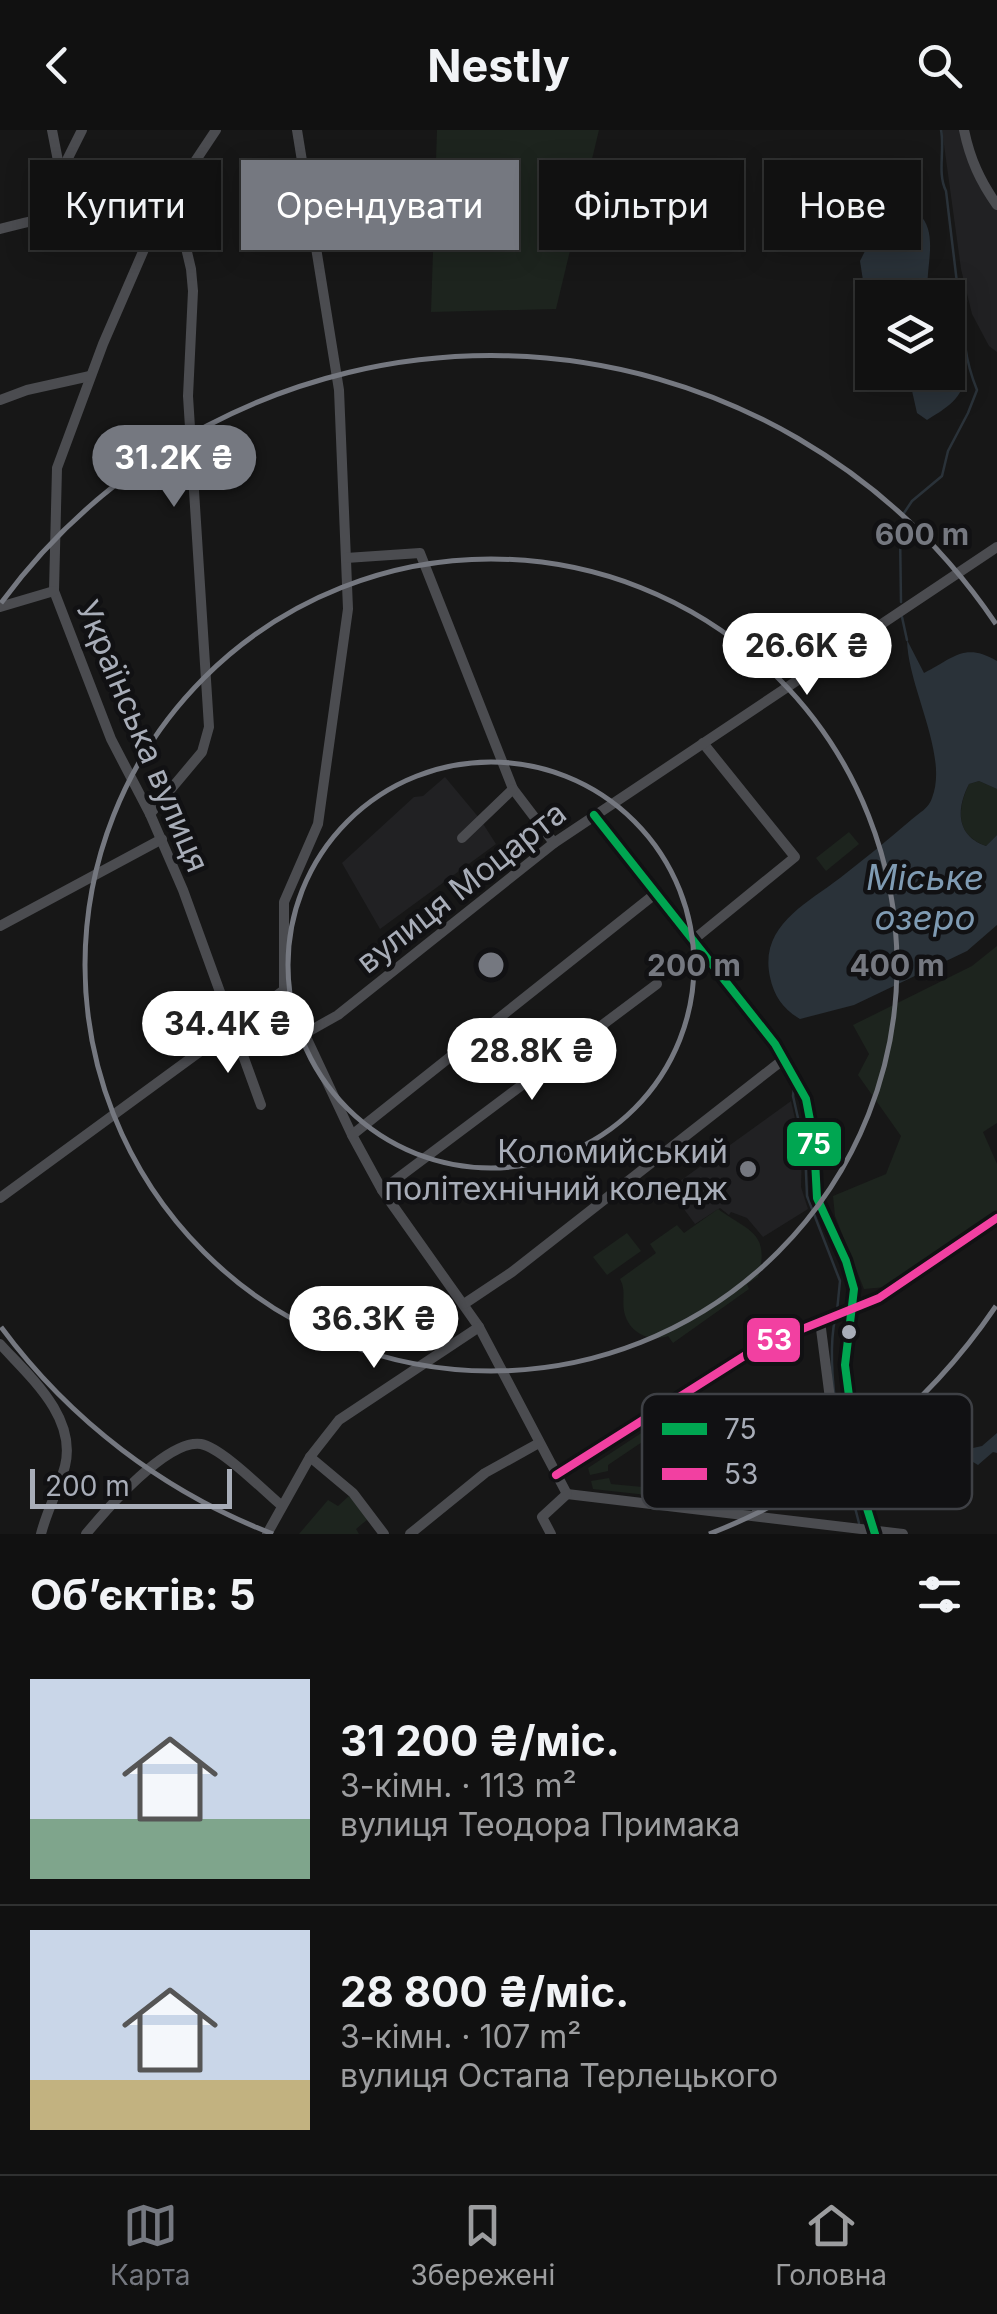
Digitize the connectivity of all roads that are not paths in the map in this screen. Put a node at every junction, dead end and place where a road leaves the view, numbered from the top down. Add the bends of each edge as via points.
1 (52, 130) edge
2 (82, 130) edge
3 (216, 130) edge
4 (297, 130) edge
5 (964, 130) edge
6 (58, 160) edge
7 (67, 160) edge
8 (197, 160) edge
9 (997, 205) edge
10 (30, 222) edge
11 (0, 229) edge
12 (144, 250) edge
13 (187, 250) edge
14 (90, 376) junction
15 (0, 400) edge
16 (997, 547) edge
17 (346, 558) junction
18 (54, 592) junction
19 (0, 606) edge
20 (704, 743) junction
21 (513, 788) junction
22 (150, 814) junction
23 (594, 816) junction
24 (462, 838) dead end
25 (162, 839) junction
26 (554, 843) junction
27 (655, 894) junction
28 (0, 926) edge
29 (692, 941) junction
30 (657, 984) dead end
31 (284, 990) junction
32 (232, 1031) junction
33 (306, 1034) junction
34 (784, 1058) junction
35 (261, 1106) dead end
36 (352, 1135) junction
37 (382, 1190) junction
38 (0, 1198) edge
39 (997, 1218) edge
40 (464, 1304) junction
41 (849, 1311) junction
42 (825, 1319) junction
43 (479, 1327) junction
44 (0, 1344) edge
45 (684, 1394) edge
46 (832, 1394) edge
47 (850, 1394) edge
48 (642, 1421) edge
49 (539, 1442) junction
50 (310, 1457) junction
51 (556, 1475) junction
52 (567, 1494) junction
53 (642, 1503) edge
54 (282, 1506) junction
55 (695, 1509) edge
56 (758, 1509) edge
57 (755, 1516) junction
58 (868, 1531) edge
59 (41, 1534) edge
60 (86, 1534) edge
61 (268, 1534) edge
62 (384, 1534) edge
63 (410, 1534) edge
64 (550, 1534) edge
65 (903, 1534) edge

1 - 6 street
2 - 7 street
3 - 8 street, Українська вулиця
4 - 17 street via 339,390
5 - 9 street via 980,181
10 - 11 street
12 - 14 street, Українська вулиця
13 - 22 street via 193,291 188,396 209,728 202,752
14 - 15 street
14 - 18 street, Українська вулиця via 56,468
16 - 20 street, вулиця Моцарта
17 - 21 street via 420,552
17 - 31 street via 347,615 325,785 315,832 283,912
18 - 19 street
18 - 22 street, Українська вулиця via 111,739
20 - 23 street, вулиця Моцарта
20 - 29 street via 794,857
21 - 24 street
21 - 26 street
22 - 25 street, Українська вулиця
23 - 26 street, вулиця Моцарта
23 - 27 street
25 - 28 street
25 - 32 street, Українська вулиця
26 - 33 street, вулиця Моцарта
27 - 29 street
27 - 36 street
29 - 34 street
30 - 37 street
31 - 32 street
31 - 33 street
32 - 35 street, Українська вулиця
32 - 38 street
33 - 36 street
34 - 40 street
34 - 41 street via 803,1091 817,1198 851,1275 855,1294
36 - 37 street
37 - 40 street
39 - 41 street
40 - 43 street
41 - 42 street
41 - 47 street
42 - 45 street via 760,1346
42 - 46 street
43 - 49 street
43 - 50 street via 356,1406
44 - 59 street via 47,1399 66,1434 66,1464
48 - 51 street
49 - 51 street
49 - 63 street via 485,1473
50 - 54 street
50 - 62 street via 353,1493
51 - 52 street
52 - 53 street
52 - 64 street via 542,1517
54 - 60 street via 212,1449 194,1444 147,1471
54 - 61 street
55 - 57 street
56 - 57 street
57 - 58 street
58 - 65 street

